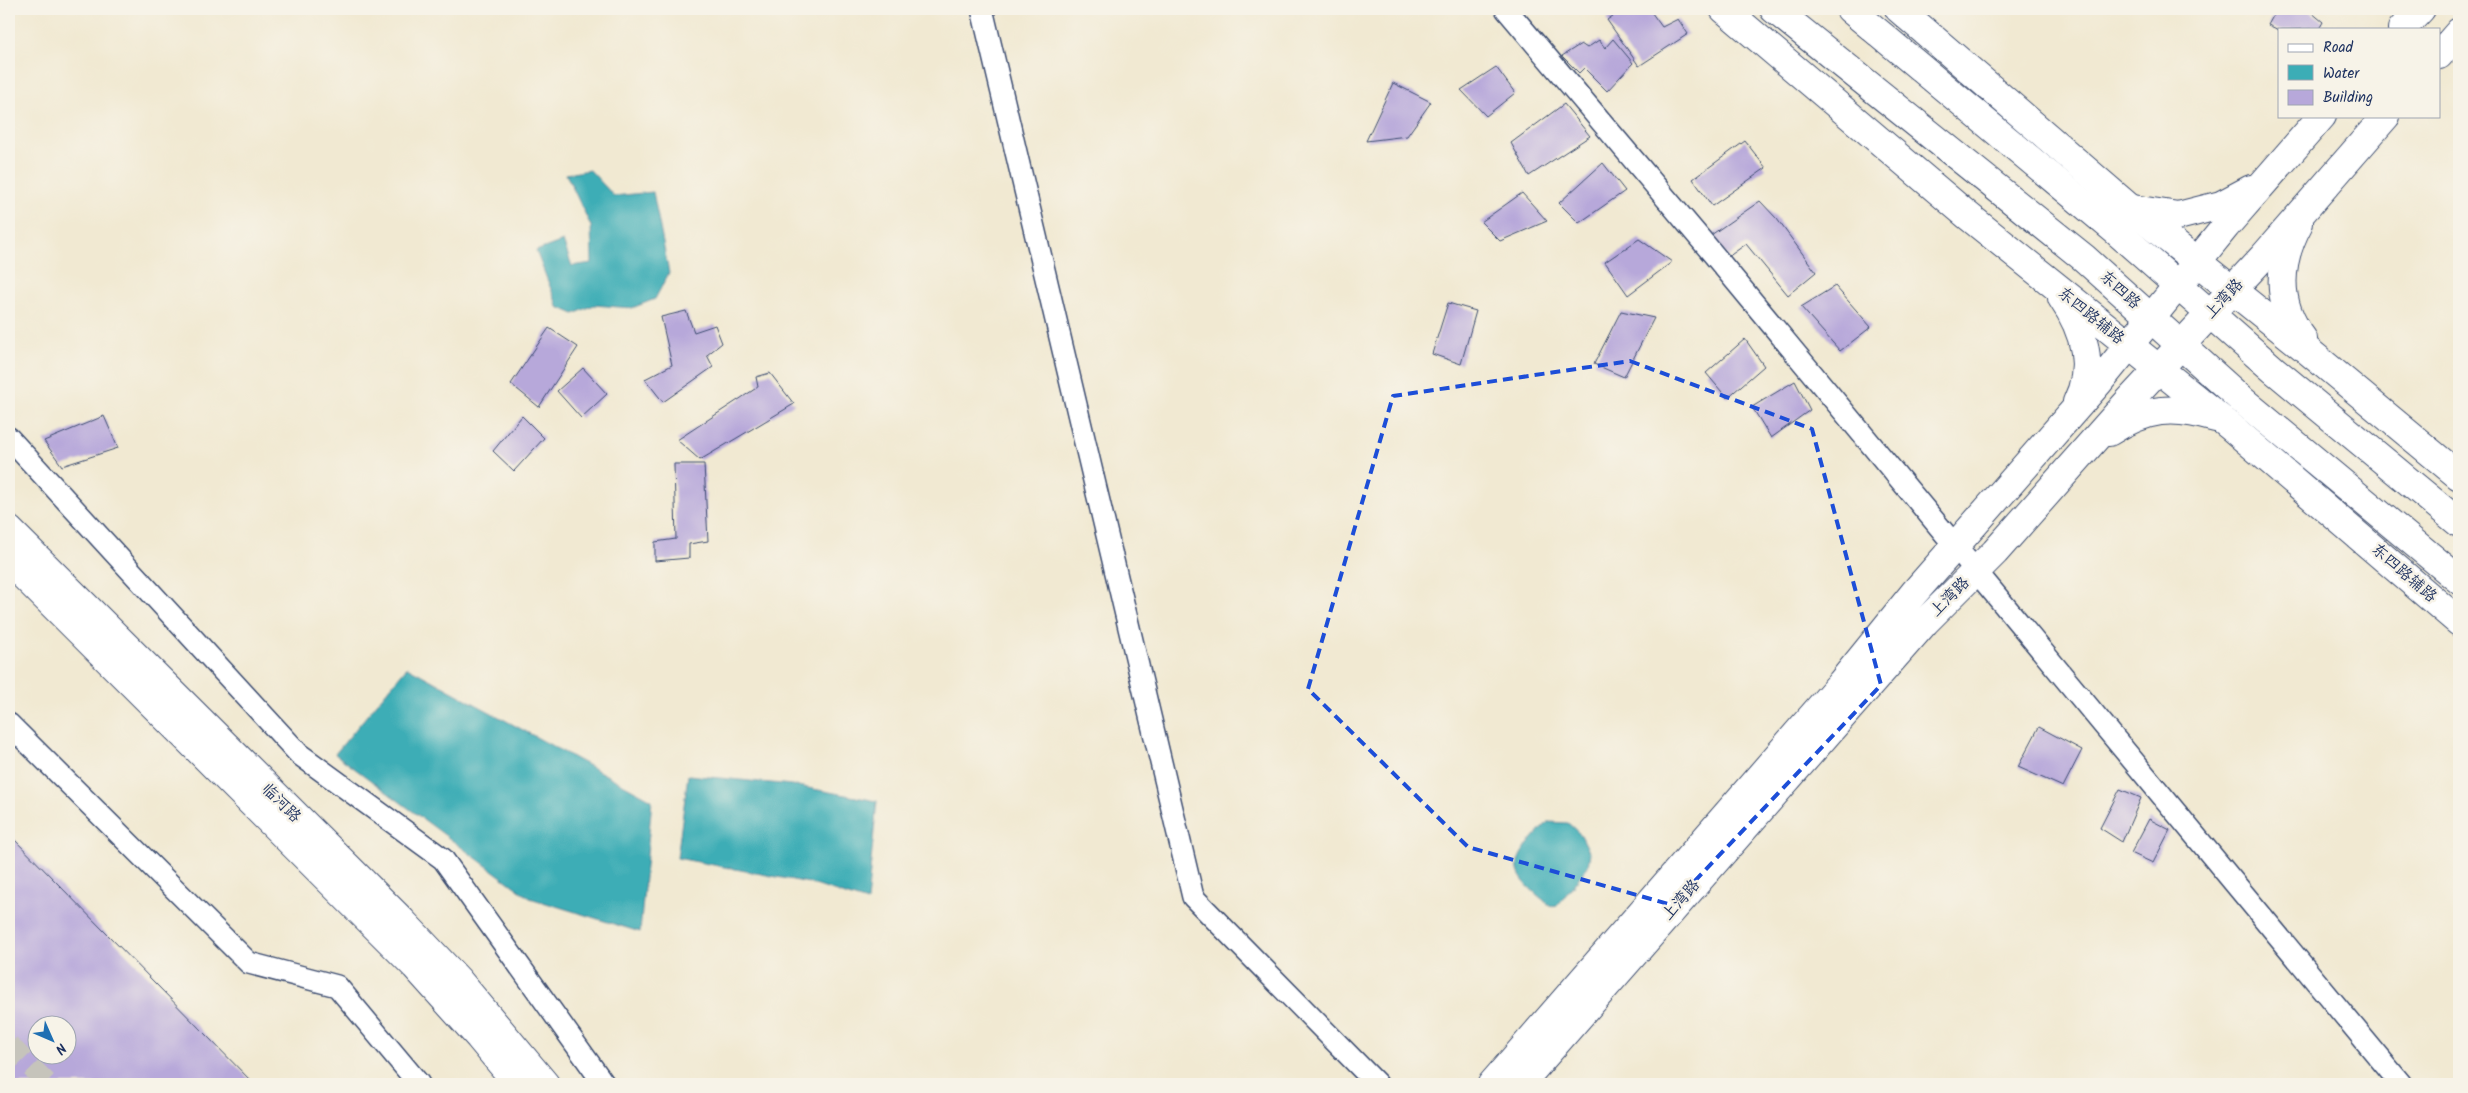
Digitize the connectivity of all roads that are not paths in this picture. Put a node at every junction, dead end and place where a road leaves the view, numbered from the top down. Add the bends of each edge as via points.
1 (982, 9) edge
2 (1506, 9) edge
3 (1724, 9) edge
4 (1774, 9) edge
5 (1850, 9) edge
6 (2421, 9) edge
7 (1900, 10) edge
8 (2403, 28) edge
9 (2459, 32) edge
10 (2440, 54) edge
11 (1845, 68) junction
12 (1967, 107) junction
13 (2320, 118) edge
14 (2384, 118) edge
15 (1907, 164) junction
16 (2274, 171) junction
17 (2056, 180) junction
18 (2309, 204) junction
19 (2132, 209) junction
20 (2197, 262) junction
21 (2046, 280) junction
22 (2178, 285) junction
23 (2232, 290) junction
24 (2210, 314) junction
25 (2151, 318) junction
26 (2181, 345) junction
27 (2129, 346) junction
28 (2319, 360) junction
29 (2158, 369) junction
30 (2071, 414) junction
31 (2222, 420) junction
32 (9, 438) edge
33 (2084, 452) junction
34 (2308, 454) junction
35 (2459, 476) edge
36 (2382, 515) junction
37 (2459, 523) edge
38 (9, 530) edge
39 (1955, 546) junction
40 (9, 561) edge
41 (1976, 571) junction
42 (2459, 580) edge
43 (2459, 616) edge
44 (2459, 622) edge
45 (9, 724) edge
46 (420, 1084) edge
47 (518, 1084) edge
48 (546, 1084) edge
49 (604, 1084) edge
50 (1378, 1084) edge
51 (1492, 1084) edge
52 (1520, 1084) edge
53 (2401, 1084) edge

1 - 50 street via 1193,897
2 - 39 street
3 - 15 main road, 东四路辅路
4 - 11 main road, 东四路
5 - 12 main road
6 - 8 main road
7 - 12 main road
7 - 19 main road
9 - 10 main road
11 - 15 main road
11 - 25 main road, 东四路 via 1991,181
12 - 17 main road
13 - 16 main road, 上湾路
14 - 18 main road, 上湾路
15 - 21 main road, 东四路辅路
16 - 19 main road via 2247,192 2202,212 2178,216
16 - 20 main road, 上湾路
17 - 19 main road via 2103,201
17 - 22 main road
18 - 23 main road, 上湾路
18 - 28 main road via 2297,227 2285,265 2283,303 2290,320
19 - 20 main road
20 - 22 main road, 上湾路
20 - 23 main road
21 - 27 main road, 东四路辅路
21 - 30 main road via 2070,310 2084,343 2086,378
22 - 24 main road
22 - 25 main road, 上湾路
23 - 24 main road, 上湾路
23 - 28 main road
24 - 26 main road, 上湾路
24 - 37 main road
25 - 26 main road, 东四路
25 - 27 main road, 上湾路
26 - 29 main road, 上湾路
26 - 34 main road, 东四路
27 - 29 main road, 东四路辅路
27 - 30 main road, 上湾路
28 - 35 main road
29 - 31 main road, 东四路辅路
29 - 33 main road, 上湾路
30 - 39 main road, 上湾路
31 - 33 main road via 2184,410 2165,409 2129,419
31 - 34 main road
31 - 44 main road, 东四路辅路
32 - 49 street via 299,754 443,859
33 - 41 main road, 上湾路
34 - 36 main road, 东四路
36 - 42 main road, 东四路
36 - 43 main road
38 - 48 main road, 临河路 via 402,921 458,980
39 - 41 street
39 - 51 main road, 上湾路 via 1835,691
40 - 47 main road, 临河路 via 415,966
41 - 52 main road, 上湾路 via 1925,622
41 - 53 street
45 - 46 street via 249,963 338,986

